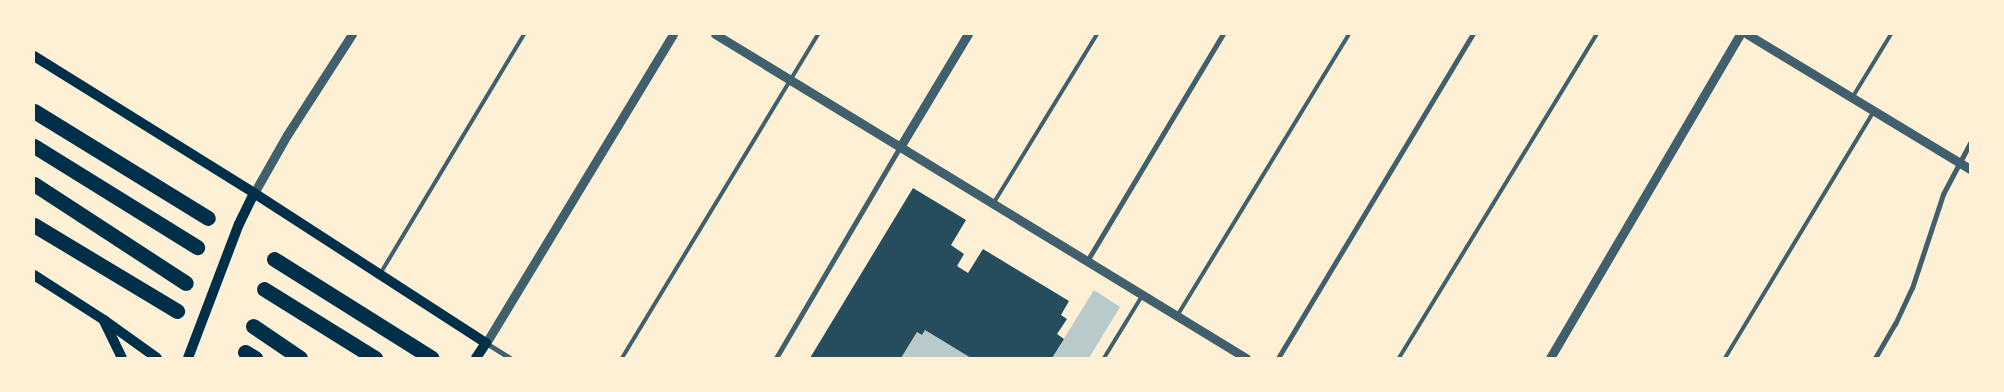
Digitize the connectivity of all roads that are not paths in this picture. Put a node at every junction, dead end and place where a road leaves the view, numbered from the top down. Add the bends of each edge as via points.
1 (352, 34) edge
2 (524, 34) edge
3 (673, 34) edge
4 (715, 34) edge
5 (818, 34) edge
6 (968, 34) edge
7 (1097, 34) edge
8 (1223, 34) edge
9 (1349, 34) edge
10 (1473, 34) edge
11 (1597, 34) edge
12 (1740, 34) edge
13 (1747, 34) edge
14 (1891, 34) edge
15 (34, 56) edge
16 (790, 80) junction
17 (1852, 98) junction
18 (34, 111) edge
19 (1874, 111) junction
20 (1970, 144) edge
21 (34, 146) edge
22 (900, 147) junction
23 (1958, 162) junction
24 (1970, 169) edge
25 (34, 184) edge
26 (254, 194) junction
27 (993, 204) junction
28 (208, 218) dead end
29 (34, 225) edge
30 (197, 247) dead end
31 (274, 259) dead end
32 (1087, 261) junction
33 (380, 275) junction
34 (34, 276) edge
35 (186, 283) dead end
36 (264, 289) dead end
37 (1142, 295) junction
38 (176, 311) dead end
39 (1177, 316) junction
40 (104, 320) junction
41 (253, 326) dead end
42 (486, 343) junction
43 (1241, 357) edge
44 (122, 358) edge
45 (157, 358) edge
46 (188, 358) edge
47 (300, 358) edge
48 (375, 358) edge
49 (432, 358) edge
50 (476, 358) edge
51 (510, 358) edge
52 (622, 358) edge
53 (776, 358) edge
54 (1104, 358) edge
55 (1278, 358) edge
56 (1399, 358) edge
57 (1550, 358) edge
58 (1725, 358) edge
59 (1875, 358) edge

1 - 26 street via 287,135
2 - 33 lane
3 - 42 street
4 - 16 street
5 - 16 lane
6 - 22 street
7 - 27 lane
8 - 32 street
9 - 39 lane
10 - 55 street
11 - 56 lane
12 - 57 street
13 - 17 street
14 - 17 lane
15 - 26 main road
16 - 22 street
16 - 52 lane
17 - 19 street
18 - 28 highway
19 - 23 street
19 - 58 lane
20 - 23 street
21 - 30 highway
22 - 27 street
22 - 53 street
23 - 24 street
23 - 59 street via 1943,194 1912,288
25 - 35 highway
26 - 33 main road
26 - 46 main road via 239,224
27 - 32 street
29 - 38 highway
31 - 49 highway
32 - 37 street
33 - 42 main road
34 - 40 main road
36 - 48 highway
37 - 39 street
37 - 54 lane
39 - 43 street
40 - 44 main road
40 - 45 main road
41 - 47 highway
42 - 50 main road
42 - 51 street

